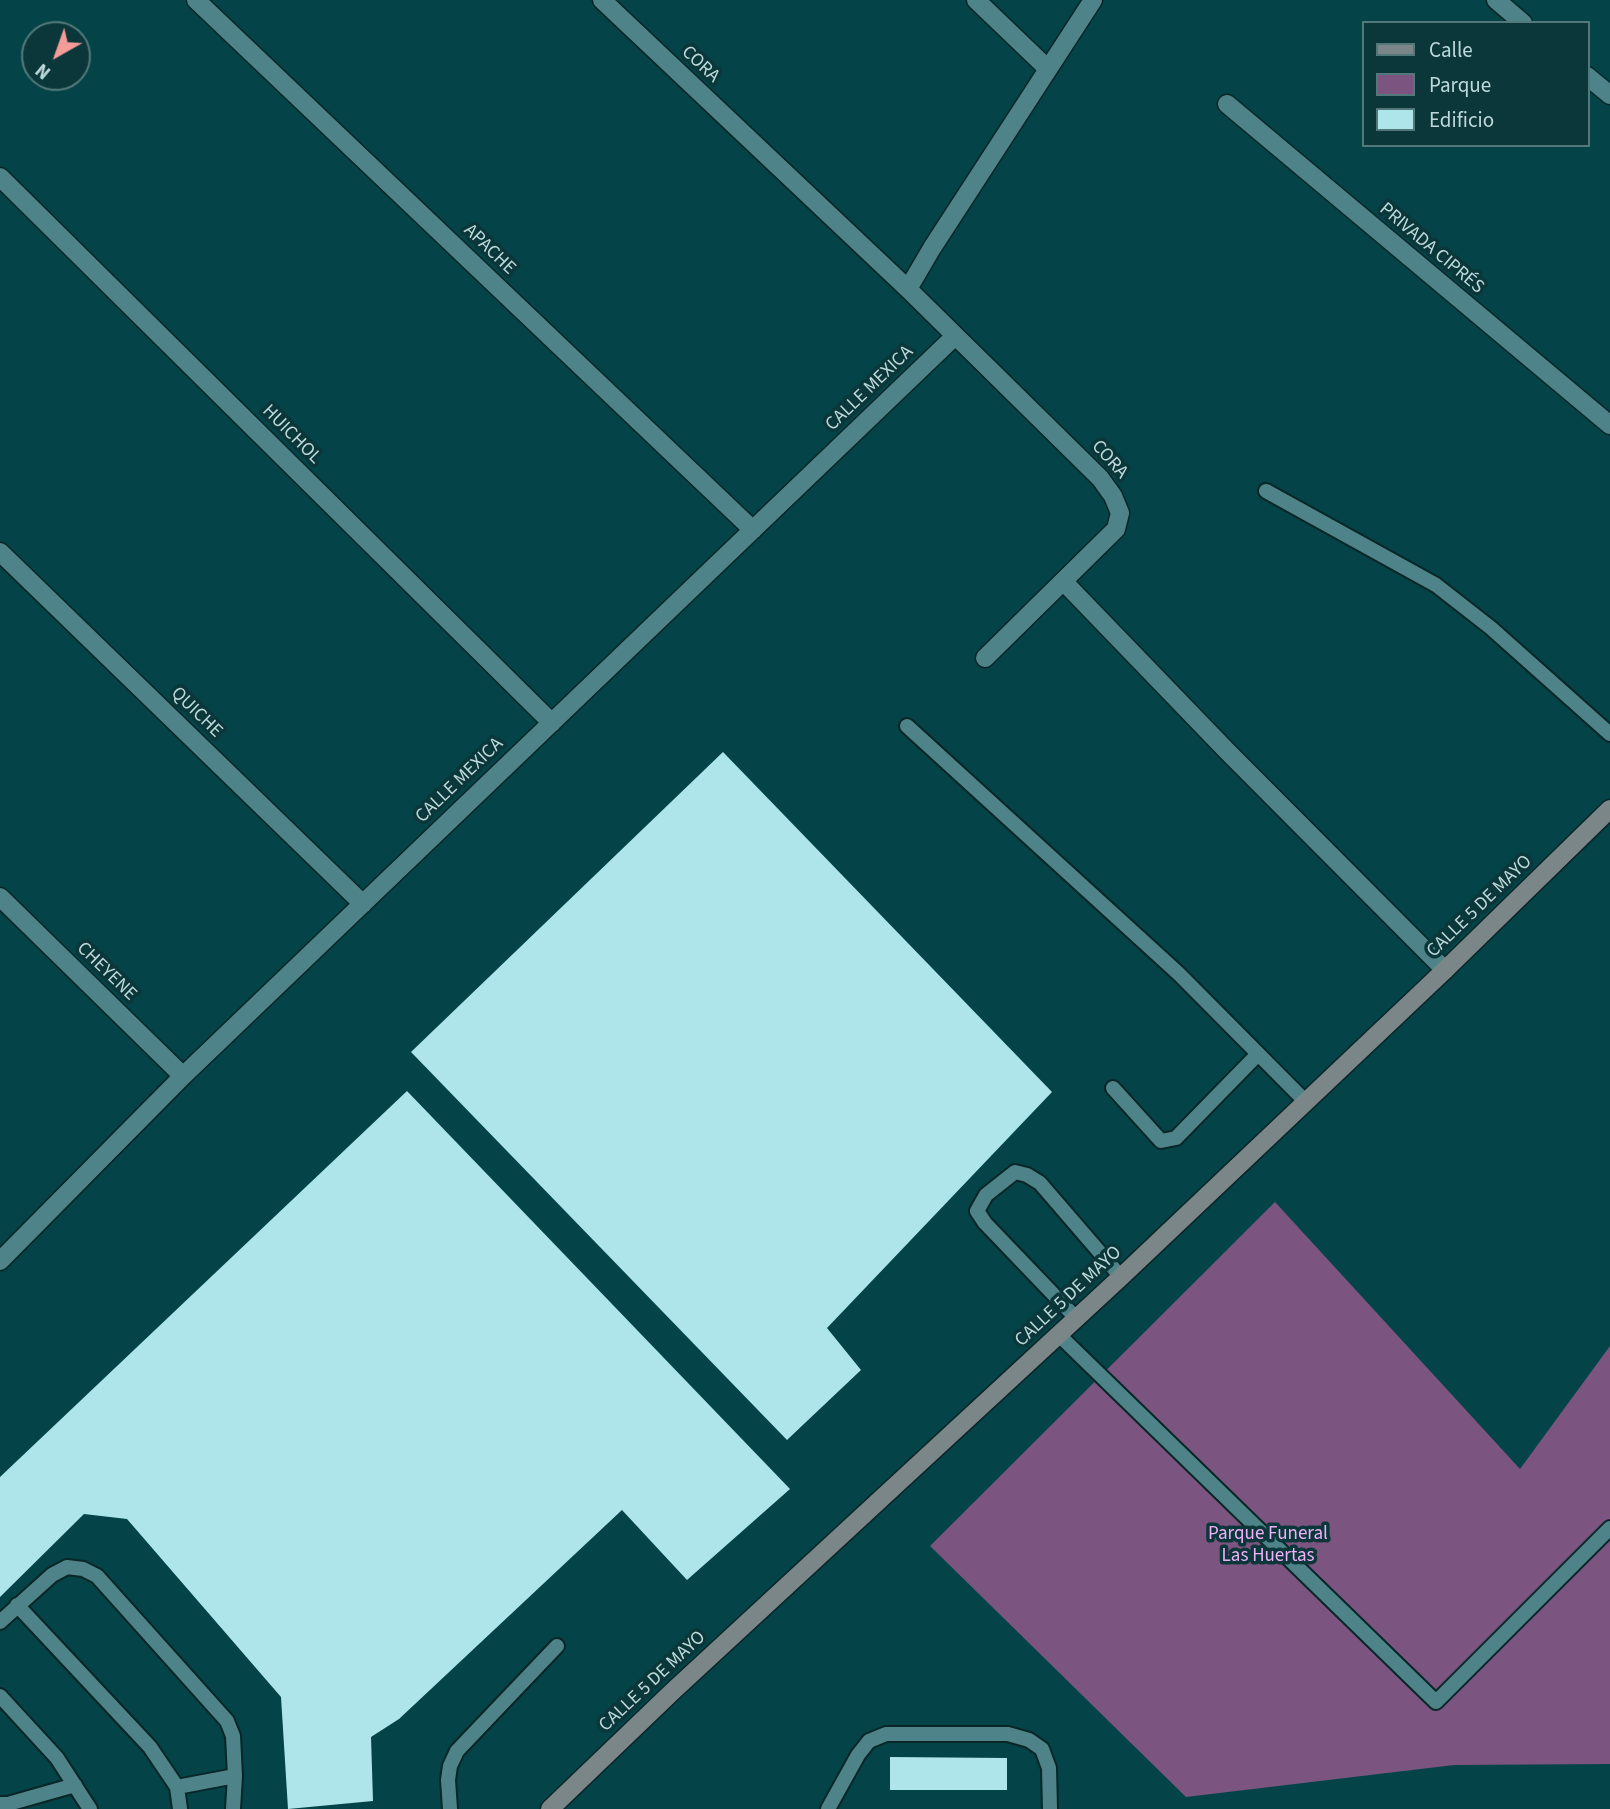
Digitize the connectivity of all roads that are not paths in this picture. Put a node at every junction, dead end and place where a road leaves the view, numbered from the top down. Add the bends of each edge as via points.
1 (195, 0) edge
2 (602, 0) edge
3 (976, 0) edge
4 (1093, 0) edge
5 (1496, 0) edge
6 (1521, 21) edge
7 (1048, 69) junction
8 (1589, 78) edge
9 (1610, 95) edge
10 (1227, 104) dead end
11 (0, 177) edge
12 (908, 289) junction
13 (954, 337) junction
14 (1610, 425) edge
15 (1266, 491) dead end
16 (753, 530) junction
17 (0, 552) edge
18 (1064, 582) junction
19 (985, 659) dead end
20 (552, 723) junction
21 (908, 726) dead end
22 (1610, 734) edge
23 (1610, 809) edge
24 (0, 898) edge
25 (363, 904) junction
26 (1445, 970) junction
27 (1258, 1054) junction
28 (183, 1076) junction
29 (1113, 1088) dead end
30 (1306, 1102) junction
31 (0, 1261) edge
32 (1121, 1277) junction
33 (1076, 1318) junction
34 (1059, 1335) junction
35 (1610, 1528) edge
36 (17, 1605) junction
37 (0, 1622) edge
38 (557, 1646) dead end
39 (0, 1696) edge
40 (235, 1776) junction
41 (75, 1785) junction
42 (177, 1787) junction
43 (0, 1804) edge
44 (90, 1809) edge
45 (180, 1809) edge
46 (233, 1809) edge
47 (450, 1809) edge
48 (550, 1809) edge
49 (828, 1809) edge
50 (1050, 1809) edge

1 - 16 street, APACHE
2 - 12 street, CORA
3 - 7 street
4 - 7 street
5 - 6 street
7 - 12 street
8 - 9 street
10 - 14 street, PRIVADA CIPRÉS
11 - 20 street, HUICHOL
12 - 13 street, CORA
13 - 16 street, CALLE MEXICA
13 - 18 street, CORA via 1100,478 1121,513 1116,529
15 - 22 lane via 1436,585
16 - 20 street, CALLE MEXICA
17 - 25 street, QUICHE
18 - 19 street, CORA
18 - 26 street
20 - 25 street, CALLE MEXICA
21 - 27 lane via 1179,974
23 - 26 street, CALLE 5 DE MAYO
24 - 28 street, CHEYENE
25 - 28 street, CALLE MEXICA
26 - 30 street, CALLE 5 DE MAYO
27 - 29 lane via 1176,1138 1161,1141
27 - 30 lane
28 - 31 street, CALLE MEXICA
30 - 32 street, CALLE 5 DE MAYO
32 - 33 street, CALLE 5 DE MAYO
32 - 33 lane via 1040,1183 1027,1175 1015,1172 986,1195 977,1211 985,1223
33 - 34 street, CALLE 5 DE MAYO
34 - 35 lane via 1436,1702
34 - 48 street, CALLE 5 DE MAYO
36 - 37 lane
36 - 40 lane via 67,1567 97,1576 227,1721 233,1736
36 - 42 lane via 150,1747
38 - 47 lane via 457,1751 448,1780
39 - 41 lane via 57,1758
40 - 42 lane
40 - 46 lane
41 - 43 lane
41 - 44 lane
42 - 45 lane
49 - 50 lane via 869,1741 886,1734 1008,1734 1042,1749 1049,1768

